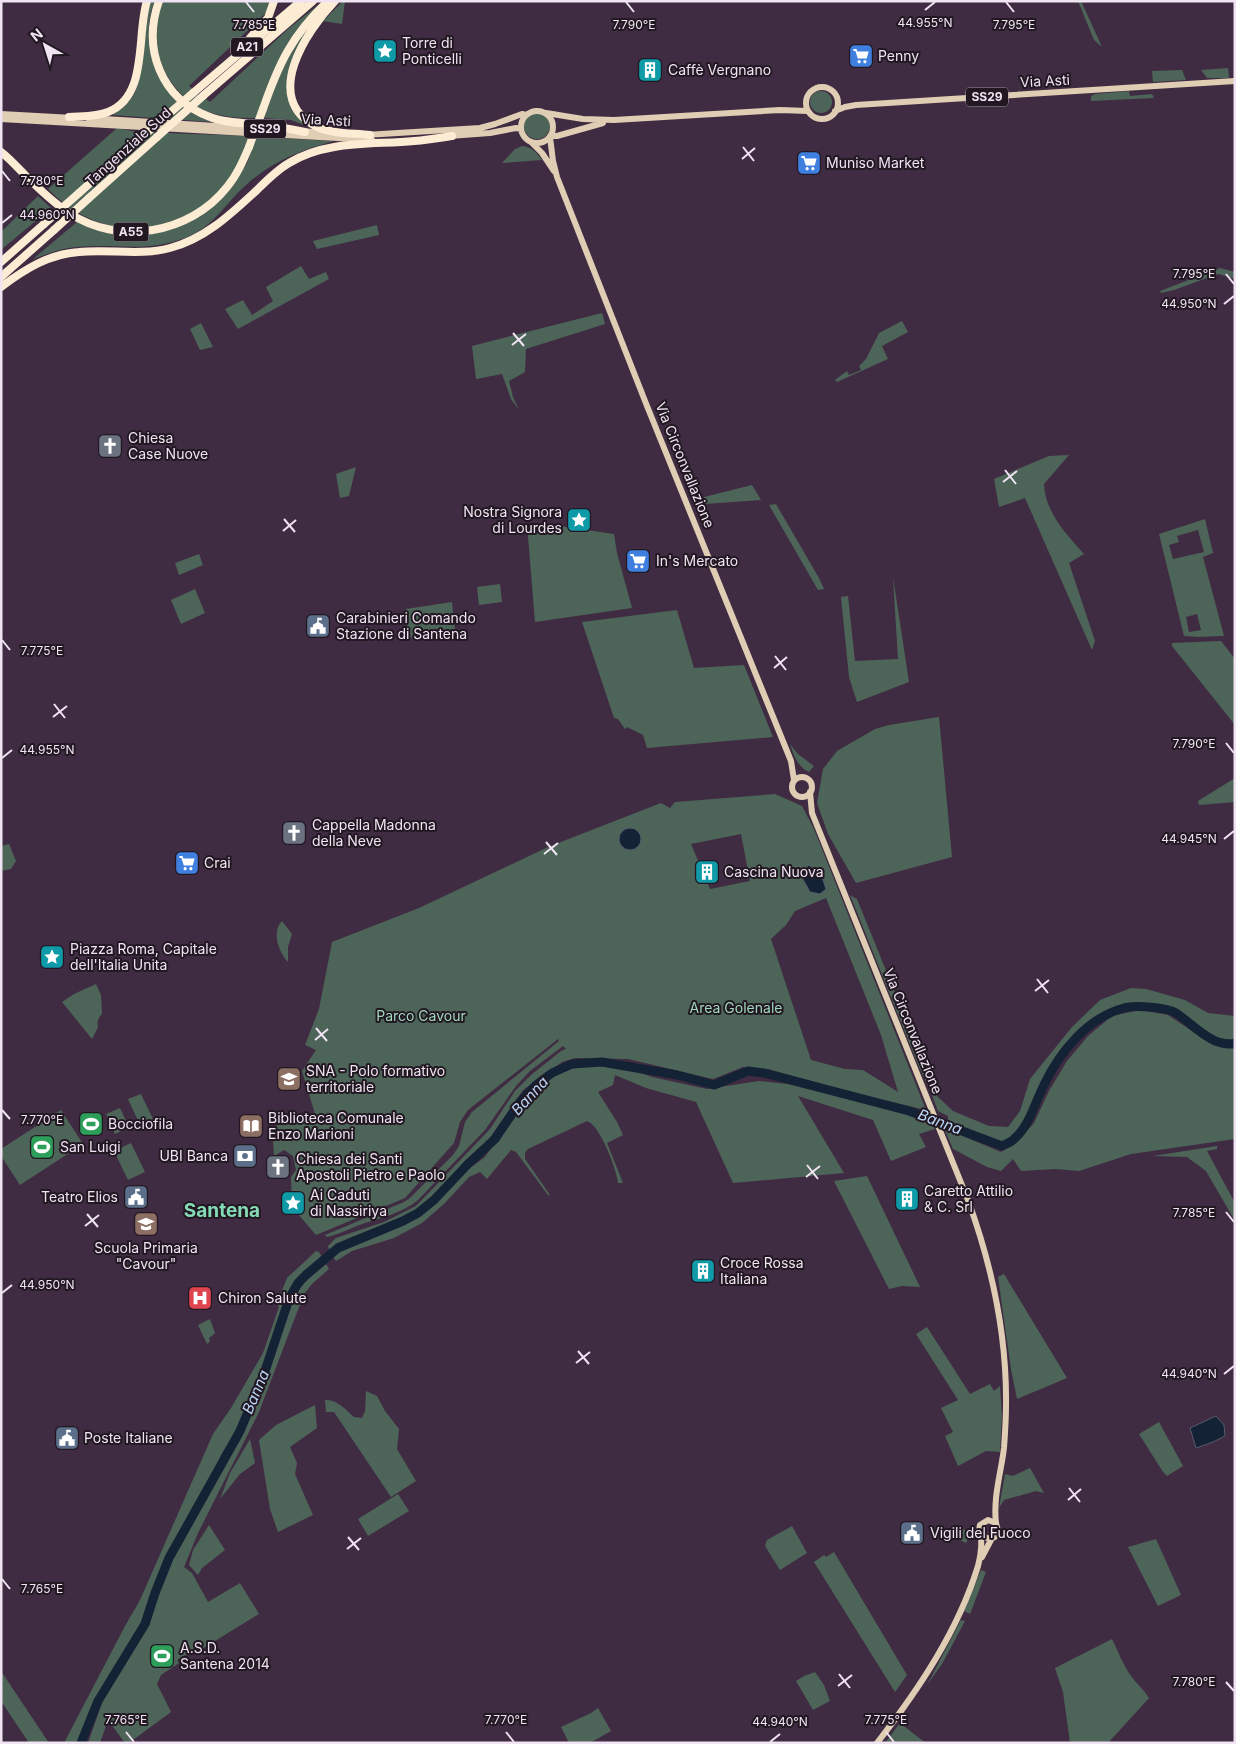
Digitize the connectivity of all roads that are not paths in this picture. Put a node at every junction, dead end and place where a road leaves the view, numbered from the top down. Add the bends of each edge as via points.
1 (147, 1) edge
2 (159, 1) edge
3 (274, 1) edge
4 (301, 1) edge
5 (314, 1) edge
6 (328, 1) edge
7 (335, 1) edge
8 (1235, 82) edge
9 (193, 93) junction
10 (837, 98) junction
11 (806, 100) junction
12 (856, 105) junction
13 (780, 110) junction
14 (808, 111) junction
15 (835, 111) junction
16 (546, 113) junction
17 (1, 114) edge
18 (526, 115) junction
19 (69, 117) junction
20 (1, 119) edge
21 (614, 120) junction
22 (521, 130) junction
23 (305, 132) junction
24 (568, 132) junction
25 (370, 135) junction
26 (452, 136) junction
27 (551, 136) junction
28 (532, 143) junction
29 (1, 152) edge
30 (552, 153) junction
31 (557, 177) junction
32 (1, 262) edge
33 (1, 277) edge
34 (1, 287) edge
35 (791, 761) junction
36 (805, 778) junction
37 (794, 780) junction
38 (810, 792) junction
39 (800, 797) junction
40 (812, 813) junction
41 (996, 1498) junction
42 (985, 1520) junction
43 (996, 1523) junction
44 (982, 1536) junction
45 (992, 1538) junction
46 (979, 1563) junction
47 (877, 1743) edge

1 - 19 highway via 132,90 118,107 108,112
2 - 23 highway via 154,16 153,50 165,81 187,105 212,118
3 - 9 highway via 268,18 256,32
4 - 9 highway, A21
5 - 33 highway, Tangenziale Sud, bridge
6 - 29 highway, A55, bridge via 307,23 283,57 240,168 227,187 185,221 148,232 112,230 93,225 70,213
7 - 25 highway via 320,17 300,50 291,74 292,96 301,116 319,128
8 - 12 main road, Via Asti / SS29
9 - 32 highway, Tangenziale Sud, bridge
10 - 11 main road via 832,91 820,87 812,90
10 - 12 main road, Via Asti
10 - 15 main road
11 - 13 main road
11 - 14 main road
12 - 15 main road, Via Asti
13 - 14 main road
13 - 21 main road
14 - 15 main road via 822,118
16 - 18 main road via 537,110
16 - 21 main road
16 - 27 main road via 554,126
17 - 19 main road, Via Asti / SS29
18 - 22 main road
18 - 25 main road, Via Asti / SS29 via 480,128
19 - 23 main road, Via Asti / SS29
20 - 26 main road, Via Asti / SS29 via 348,139
21 - 24 main road
22 - 26 main road, Via Asti / SS29
22 - 28 main road
23 - 25 main road, Via Asti / SS29
24 - 27 main road
24 - 30 main road
26 - 34 highway via 316,151 288,163 211,230 188,242 147,252 79,252 57,256 38,262
27 - 28 main road via 542,143
27 - 30 main road, Via Circonvallazione
28 - 31 main road, Via Circonvallazione
30 - 31 main road, Via Circonvallazione
31 - 35 main road, Via Circonvallazione
35 - 36 main road, Via Circonvallazione
35 - 37 main road, Via Circonvallazione
36 - 37 main road
36 - 38 main road via 811,783
37 - 39 main road via 792,789
38 - 39 main road via 806,797
38 - 40 main road, Via Circonvallazione
39 - 40 main road, Via Circonvallazione
40 - 41 main road, Via Circonvallazione via 978,1228 991,1274 1005,1360 1004,1448
41 - 42 main road, Via Circonvallazione
41 - 43 main road, Via Circonvallazione
42 - 43 main road
42 - 44 main road via 979,1527
43 - 45 main road via 998,1531
44 - 45 main road
44 - 46 main road
45 - 46 main road
46 - 47 main road via 962,1607 933,1664

